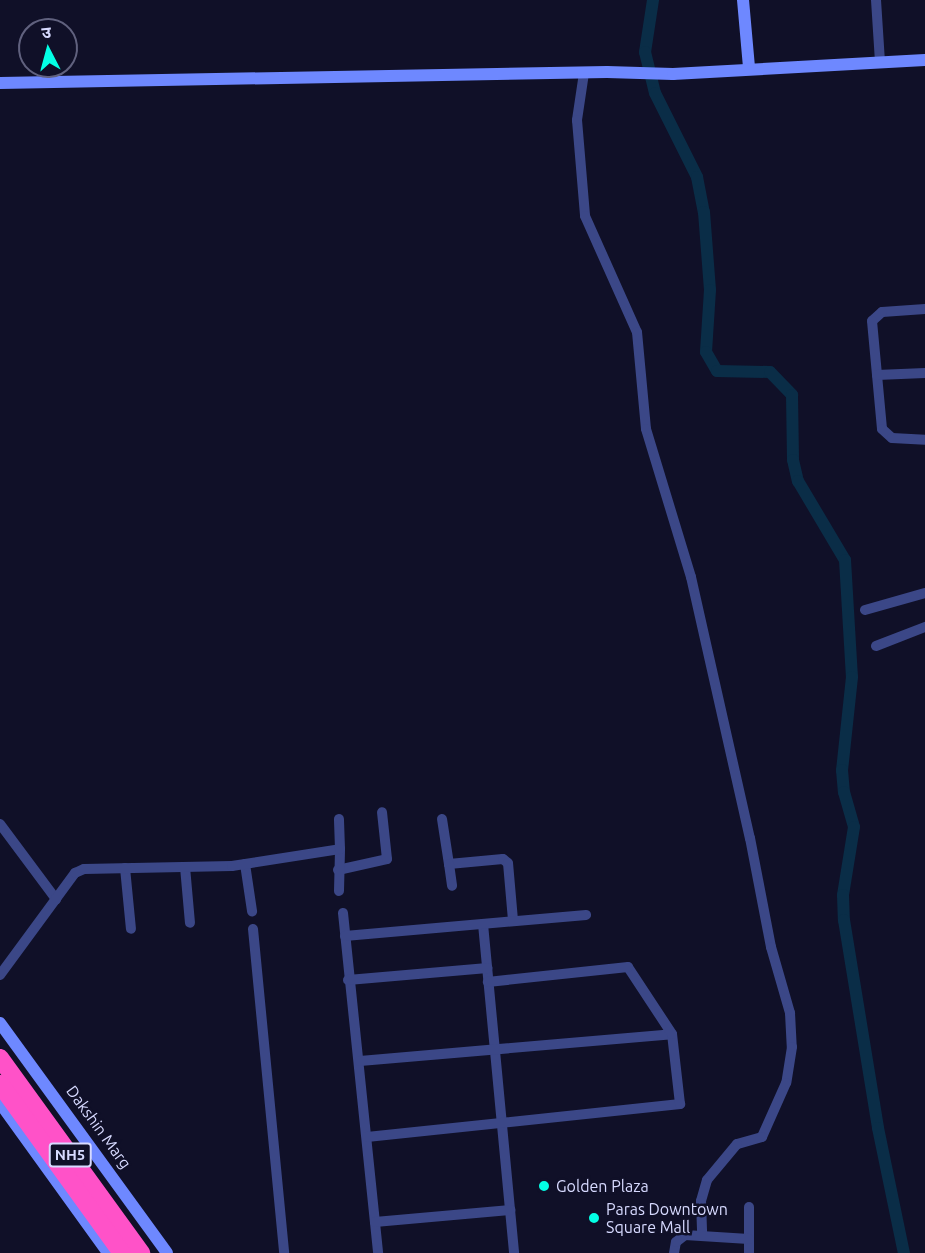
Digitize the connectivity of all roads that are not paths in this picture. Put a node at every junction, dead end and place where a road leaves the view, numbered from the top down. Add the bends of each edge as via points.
1 (743, 0) edge
2 (876, 0) edge
3 (880, 62) junction
4 (924, 63) edge
5 (749, 68) junction
6 (584, 73) junction
7 (0, 83) edge
8 (925, 309) edge
9 (925, 373) edge
10 (877, 375) junction
11 (925, 440) edge
12 (925, 593) edge
13 (865, 610) dead end
14 (925, 627) edge
15 (876, 646) dead end
16 (382, 812) dead end
17 (339, 819) dead end
18 (442, 819) dead end
19 (0, 824) edge
20 (340, 849) junction
21 (245, 864) junction
22 (449, 864) junction
23 (185, 867) junction
24 (125, 868) junction
25 (338, 870) junction
26 (452, 886) dead end
27 (339, 891) dead end
28 (56, 898) junction
29 (252, 911) dead end
30 (343, 913) dead end
31 (586, 915) dead end
32 (513, 921) junction
33 (190, 923) dead end
34 (483, 924) junction
35 (131, 929) dead end
36 (253, 929) dead end
37 (345, 936) junction
38 (487, 968) junction
39 (0, 975) edge
40 (348, 980) junction
41 (488, 982) junction
42 (0, 1023) edge
43 (672, 1034) junction
44 (495, 1049) junction
45 (0, 1058) edge
46 (360, 1061) junction
47 (0, 1084) edge
48 (0, 1103) edge
49 (69, 1118) junction
50 (502, 1123) junction
51 (367, 1137) junction
52 (33, 1148) junction
53 (749, 1207) dead end
54 (510, 1210) junction
55 (375, 1222) junction
56 (702, 1235) junction
57 (749, 1239) junction
58 (108, 1253) edge
59 (122, 1253) edge
60 (141, 1253) edge
61 (167, 1253) edge
62 (284, 1253) edge
63 (378, 1253) edge
64 (514, 1253) edge
65 (674, 1253) edge
66 (749, 1253) edge

1 - 5 street
2 - 3 street
3 - 4 street
3 - 5 street
5 - 6 street via 673,74
6 - 7 street
6 - 56 street via 577,120 585,216 637,332 646,429 691,577 771,947 790,1013 792,1047 786,1083 762,1137 737,1144 707,1180 701,1201
8 - 10 street via 876,315 872,321
9 - 10 street
10 - 11 street via 885,435
12 - 13 street
14 - 15 street
16 - 25 street via 387,859
17 - 20 street
18 - 22 street
19 - 28 street
20 - 21 street
20 - 25 street
21 - 23 street
21 - 29 street
22 - 26 street
22 - 32 street via 503,860 508,863
23 - 24 street
23 - 33 street
24 - 28 street via 75,873
24 - 35 street
25 - 27 street
28 - 39 street
30 - 37 street
31 - 32 street
32 - 34 street
34 - 37 street
34 - 38 street
36 - 62 street
37 - 40 street
38 - 40 street
38 - 41 street
40 - 46 street
41 - 43 street via 628,967
41 - 44 street
42 - 49 street, Dakshin Marg / NH5
43 - 44 street
43 - 50 street via 680,1104
44 - 46 street
44 - 50 street
45 - 60 highway, NH5, bridge
46 - 51 street
47 - 59 highway, NH5, bridge
48 - 52 street, NH5
49 - 52 street
49 - 61 street, Dakshin Marg / NH5
50 - 51 street
50 - 54 street
51 - 55 street
52 - 58 street, NH5
53 - 57 street
54 - 55 street
54 - 64 street
55 - 63 street
56 - 57 street
56 - 65 street via 679,1237
57 - 66 street

